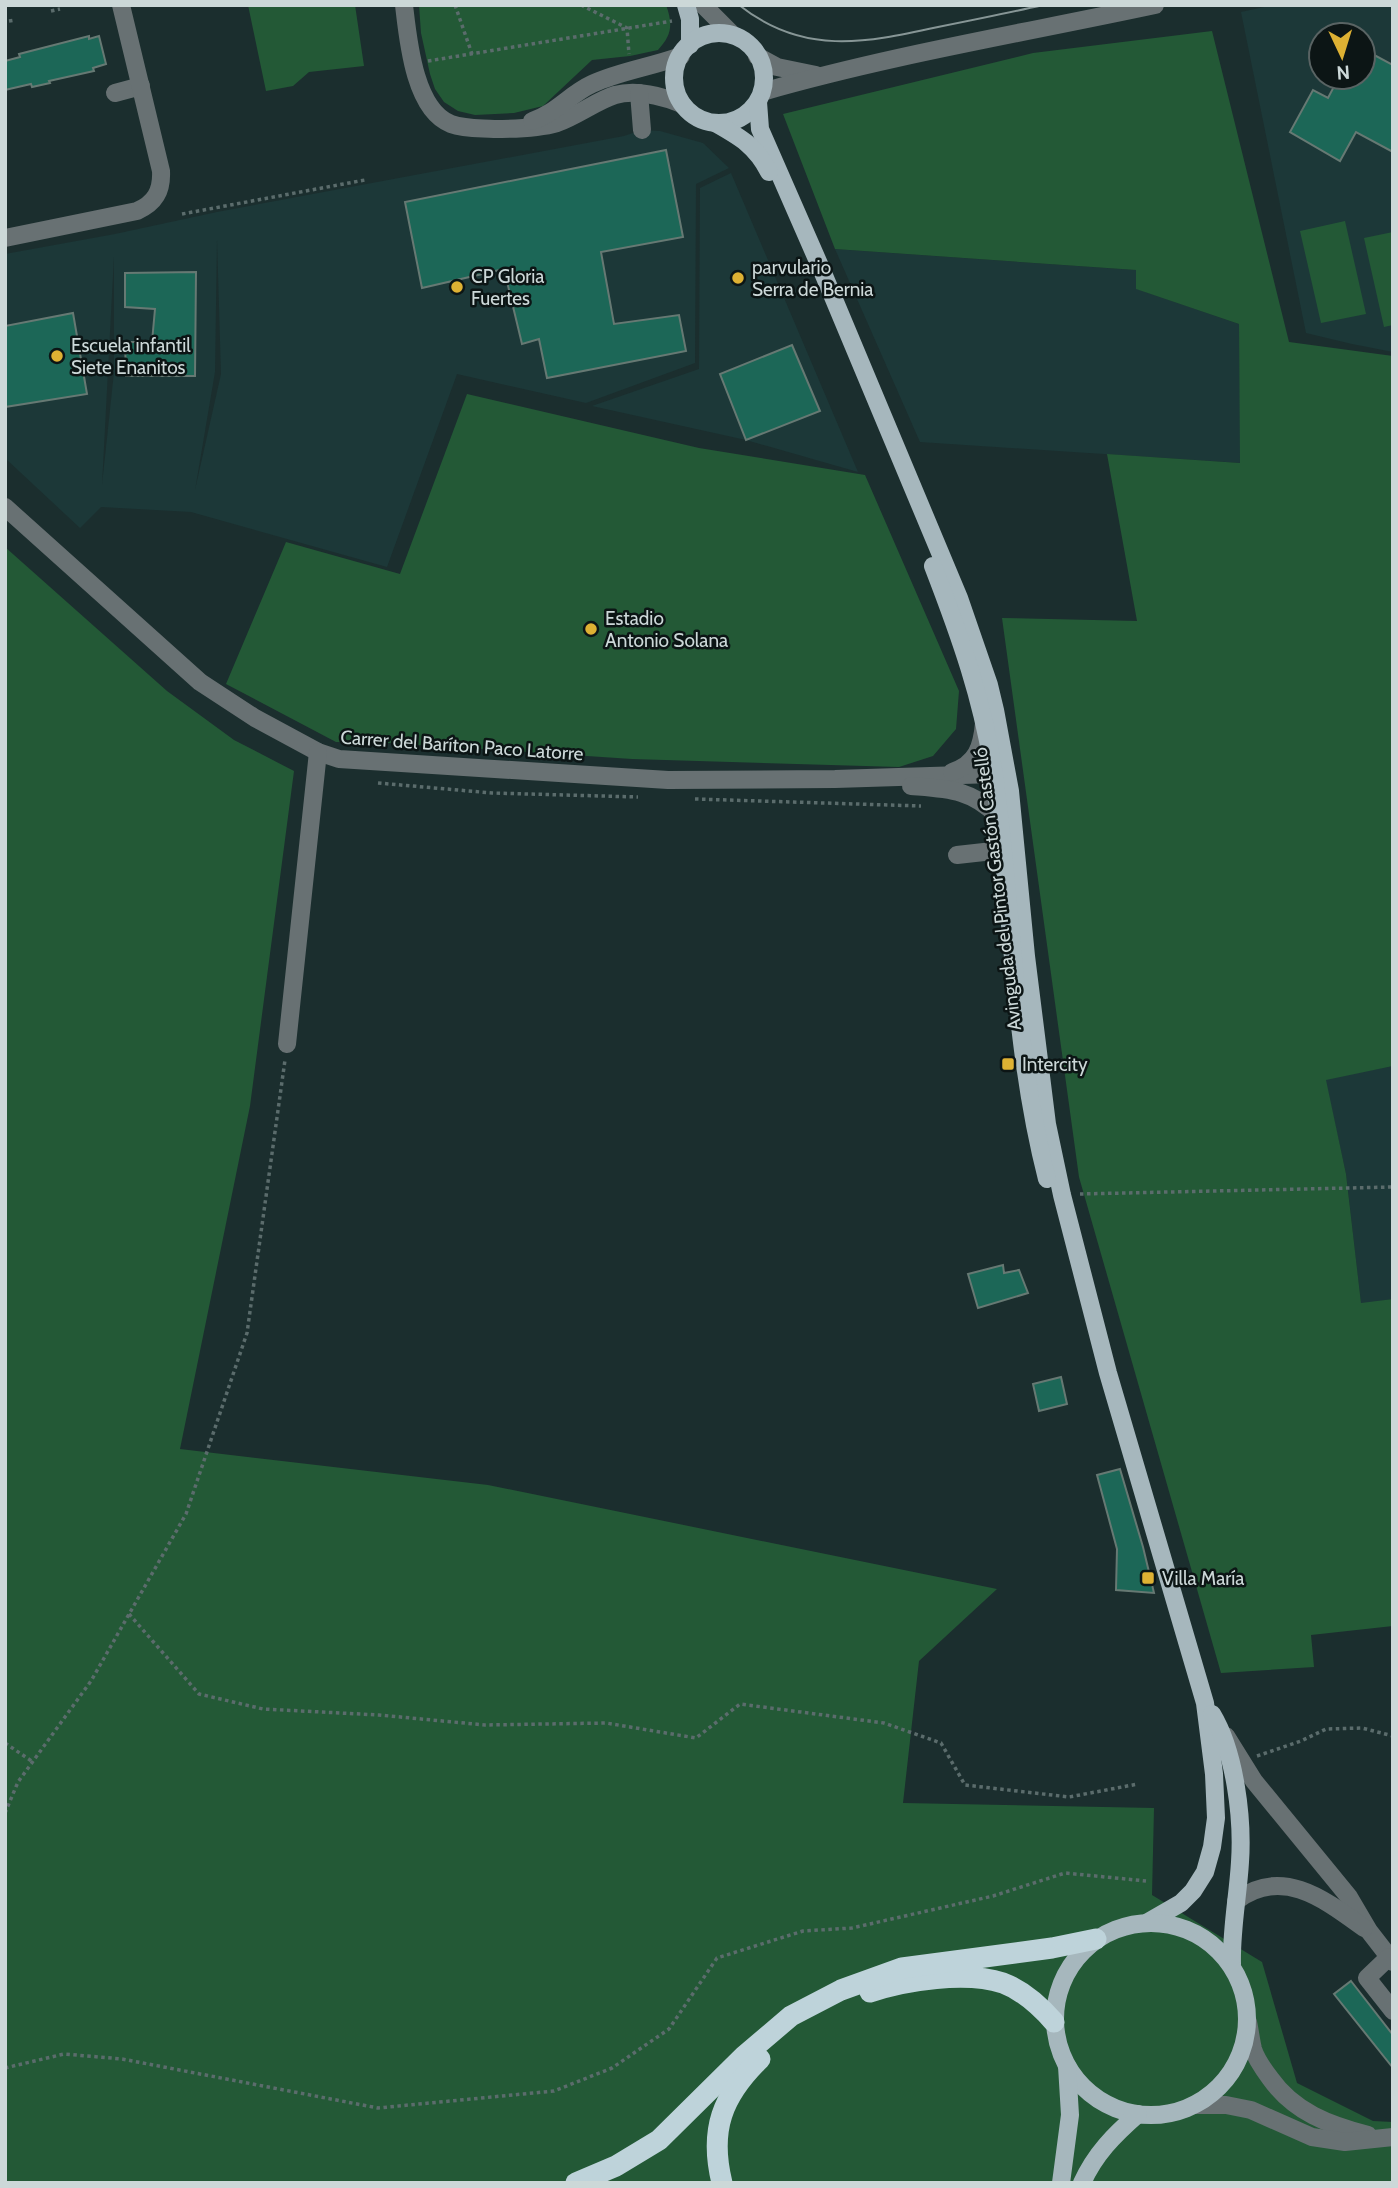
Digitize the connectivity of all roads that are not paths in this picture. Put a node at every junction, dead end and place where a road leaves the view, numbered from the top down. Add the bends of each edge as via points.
1 (121, 5) edge
2 (404, 5) edge
3 (686, 5) edge
4 (703, 5) edge
5 (1155, 5) edge
6 (733, 35) junction
7 (685, 50) junction
8 (757, 55) junction
9 (820, 75) junction
10 (141, 86) junction
11 (115, 93) dead end
12 (639, 93) junction
13 (760, 97) junction
14 (682, 104) junction
15 (715, 123) junction
16 (503, 129) junction
17 (642, 130) dead end
18 (5, 238) edge
19 (5, 507) edge
20 (984, 720) junction
21 (318, 752) junction
22 (994, 774) junction
23 (939, 776) junction
24 (835, 779) junction
25 (1005, 819) junction
26 (1002, 850) junction
27 (957, 855) dead end
28 (287, 1044) road end
29 (1108, 1373) junction
30 (1205, 1703) junction
31 (1216, 1721) junction
32 (1236, 1901) junction
33 (1149, 1922) junction
34 (1369, 1931) junction
35 (1096, 1939) junction
36 (1391, 1959) edge
37 (1231, 1965) junction
38 (1393, 2011) edge
39 (1054, 2022) junction
40 (1248, 2022) junction
41 (1066, 2066) junction
42 (1196, 2105) junction
43 (1138, 2114) junction
44 (1386, 2137) edge
45 (576, 2183) edge
46 (722, 2183) edge
47 (1061, 2183) edge
48 (1082, 2183) edge

1 - 10 street
2 - 16 street via 413,62 434,112 467,128
3 - 7 main road via 690,19
4 - 6 street
5 - 9 street
6 - 7 main road via 710,35
6 - 8 main road
7 - 14 main road via 675,75
7 - 16 street via 660,64 601,80 542,118
8 - 9 street via 777,67
8 - 13 main road via 763,71
9 - 13 street
10 - 11 street
10 - 18 street via 161,171 154,200 137,211
12 - 14 street
12 - 16 street via 614,96 554,124
12 - 17 street
13 - 15 main road via 739,118
13 - 25 main road, Avinguda del Pintor Gastón Castelló via 760,129 959,598 989,685 1010,792
14 - 15 main road via 697,117
15 - 20 main road, Avinguda del Pintor Gastón Castelló via 748,143 768,171 927,550 975,681
19 - 21 street, Carrer del Baríton Paco Latorre via 200,682
20 - 22 main road, Avinguda del Pintor Gastón Castelló
20 - 23 street, Avinguda del Pintor Gastón Castelló via 982,744 972,760
21 - 24 street, Carrer del Baríton Paco Latorre via 339,760 668,780
21 - 28 street
22 - 23 street, Carrer del Baríton Paco Latorre
22 - 25 main road, Avinguda del Pintor Gastón Castelló via 1000,778
23 - 24 street, Carrer del Baríton Paco Latorre
24 - 25 street, Carrer del Baríton Paco Latorre via 958,790
25 - 26 main road, Avinguda del Pintor Gastón Castelló
25 - 29 main road, Avinguda del Pintor Gastón Castelló via 1047,1124
26 - 27 street
26 - 29 main road, Avinguda del Pintor Gastón Castelló via 1035,1131 1063,1239
29 - 30 main road, Avinguda del Pintor Gastón Castelló
30 - 31 main road, Avinguda del Pintor Gastón Castelló
30 - 33 main road, Avinguda del Pintor Gastón Castelló via 1216,1795 1212,1847 1193,1891
31 - 32 main road, Avinguda del Pintor Gastón Castelló via 1234,1780 1240,1834
31 - 34 street, Avinguda del Pintor Gastón Castelló via 1254,1781 1349,1897
32 - 34 street, Avinguda del Pintor Gastón Castelló via 1262,1886 1295,1887 1315,1894
32 - 37 main road, Avinguda del Pintor Gastón Castelló
33 - 35 main road via 1121,1927
33 - 37 main road via 1186,1929 1204,1938
34 - 36 street, Avinguda del Pintor Gastón Castelló
35 - 39 main road via 1065,1975
35 - 45 highway via 902,1968 841,1990 791,2016 659,2140 617,2166
36 - 38 street via 1367,1978
37 - 40 main road via 1247,2002
39 - 41 main road
39 - 46 highway via 1022,1993 977,1978 885,1987 825,2010 773,2046 750,2068 724,2106 717,2127 716,2156
40 - 42 main road via 1233,2070
40 - 44 street via 1254,2051 1265,2071 1296,2105 1340,2128
41 - 43 main road via 1096,2099
41 - 47 main road via 1070,2115
42 - 43 main road via 1177,2112
42 - 44 street via 1251,2110 1312,2137 1345,2142
43 - 48 main road via 1103,2147

